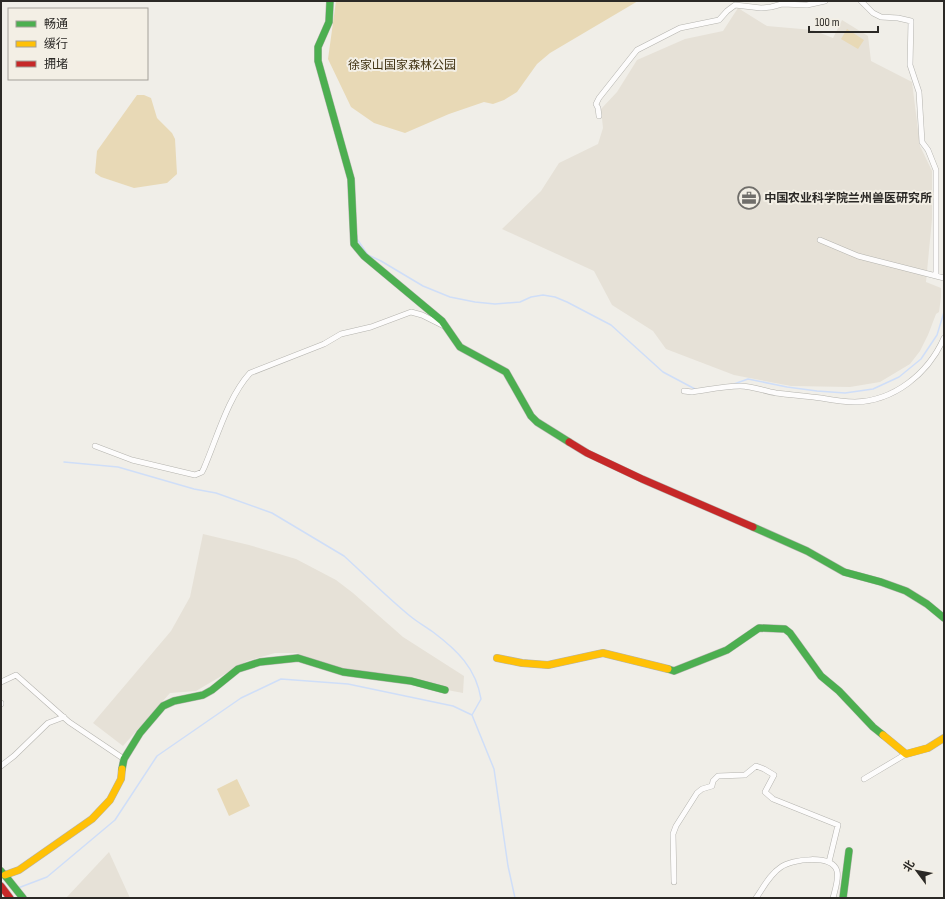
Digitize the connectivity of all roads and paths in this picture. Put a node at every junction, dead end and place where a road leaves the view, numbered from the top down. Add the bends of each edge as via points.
1 (330, 1) edge
2 (825, 1) edge
3 (861, 1) edge
4 (598, 116) dead end
5 (820, 240) dead end
6 (940, 277) edge
7 (447, 327) junction
8 (944, 338) edge
9 (684, 391) dead end
10 (95, 446) dead end
11 (944, 618) edge
12 (497, 658) dead end
13 (1, 682) edge
14 (445, 690) dead end
15 (64, 717) junction
16 (944, 738) edge
17 (906, 754) junction
18 (124, 759) junction
19 (1, 766) edge
20 (864, 779) dead end
21 (849, 851) dead end
22 (829, 862) junction
23 (4, 875) edge
24 (674, 882) dead end
25 (1, 886) edge
26 (10, 898) edge
27 (23, 898) edge
28 (756, 898) edge
29 (833, 898) edge
30 (842, 898) edge

1 - 7 street via 329,22 318,47 318,61 352,179 354,244 364,256
2 - 4 street via 807,5 782,4 761,8 735,5 719,20 680,28 637,50 599,98 596,104
3 - 6 street via 881,17 911,21 910,65 919,92 922,142 936,170
5 - 6 street via 858,256
7 - 10 street via 411,312 370,327 341,334 324,344 250,374 241,383 232,399 202,472 195,475 132,460
7 - 11 street via 460,347 506,372 537,422 587,453 806,551 844,572 906,591
8 - 9 street via 933,359 916,377 903,387 872,400 842,401 740,386
12 - 17 street via 548,665 603,652 674,671 727,650 759,628 785,629 821,676 873,727
13 - 15 street via 16,675
14 - 18 street via 411,681 343,672 298,658 260,662 238,669 203,695 163,706 140,733
15 - 18 street
15 - 19 street via 48,722
16 - 17 street via 928,748
17 - 20 street
18 - 23 street via 121,779 110,800 92,819 19,870
21 - 30 street
22 - 24 street via 838,825 772,799 765,792 774,775 756,766 745,775 718,776 712,786 697,792 673,834
22 - 28 street via 801,860 782,866 774,872
22 - 29 street via 837,872
23 - 27 street
25 - 26 street

